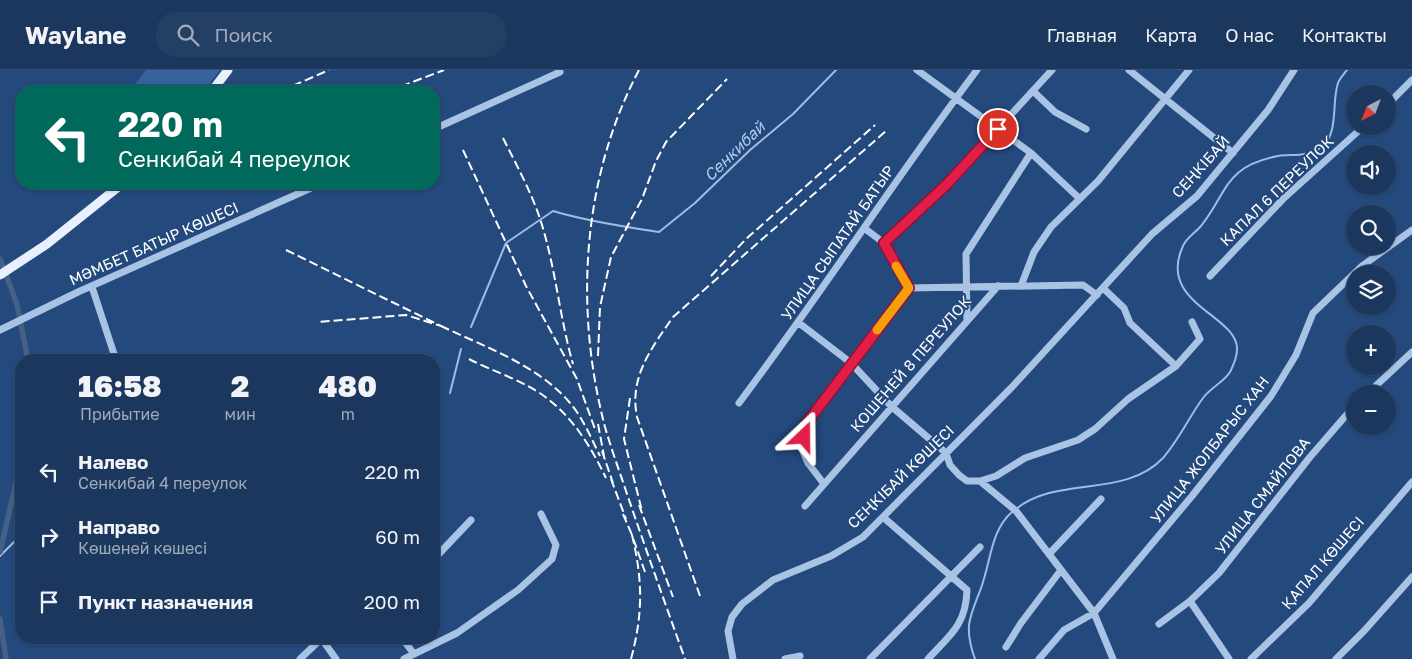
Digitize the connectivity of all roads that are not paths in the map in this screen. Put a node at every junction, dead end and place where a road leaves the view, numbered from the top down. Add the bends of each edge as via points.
1 (228, 70) edge
2 (917, 70) edge
3 (977, 70) edge
4 (1052, 70) edge
5 (1129, 70) edge
6 (1188, 70) edge
7 (1294, 70) edge
8 (560, 72) dead end
9 (1412, 80) edge
10 (217, 85) edge
11 (1033, 91) junction
12 (1396, 96) edge
13 (956, 98) junction
14 (1164, 98) junction
15 (440, 127) edge
16 (998, 129) junction
17 (1086, 129) dead end
18 (1354, 135) edge
19 (1031, 153) junction
20 (1232, 153) junction
21 (114, 190) edge
22 (307, 190) edge
23 (1079, 198) junction
24 (864, 228) junction
25 (1412, 230) edge
26 (884, 243) junction
27 (0, 275) edge
28 (1210, 276) dead end
29 (92, 286) junction
30 (998, 286) junction
31 (1021, 286) junction
32 (968, 287) junction
33 (909, 288) junction
34 (1103, 288) junction
35 (1097, 295) junction
36 (967, 321) junction
37 (1192, 322) dead end
38 (799, 323) junction
39 (0, 330) edge
40 (1412, 352) edge
41 (114, 354) edge
42 (851, 363) junction
43 (1176, 366) junction
44 (1377, 385) edge
45 (739, 403) dead end
46 (891, 406) junction
47 (1346, 415) edge
48 (946, 453) junction
49 (980, 481) junction
50 (1412, 482) edge
51 (824, 484) junction
52 (1101, 499) dead end
53 (805, 506) dead end
54 (541, 514) dead end
55 (883, 517) junction
56 (471, 520) dead end
57 (980, 547) dead end
58 (440, 553) edge
59 (1050, 553) junction
60 (1061, 570) junction
61 (1412, 577) edge
62 (951, 578) junction
63 (1190, 600) junction
64 (1094, 613) junction
65 (1159, 624) dead end
66 (440, 641) edge
67 (316, 644) edge
68 (326, 644) edge
69 (406, 644) edge
70 (434, 644) edge
71 (1006, 647) dead end
72 (414, 654) junction
73 (800, 656) dead end
74 (1260, 656) edge
75 (300, 659) edge
76 (336, 659) edge
77 (404, 659) edge
78 (734, 659) edge
79 (785, 659) edge
80 (870, 659) edge
81 (928, 659) edge
82 (1039, 659) edge
83 (1113, 659) edge
84 (1229, 659) edge
85 (1251, 659) edge
86 (1336, 659) edge

1 - 10 main road
2 - 13 street
3 - 13 street, УЛИЦА СЫПАТАЙ БАТЫР
4 - 11 street
5 - 14 street
6 - 14 street
7 - 20 street, СЕҢКІБАЙ via 1268,110
8 - 15 street
9 - 12 street
11 - 16 street
11 - 17 street via 1055,112
13 - 16 street
13 - 24 street, УЛИЦА СЫПАТАЙ БАТЫР
14 - 20 street
14 - 23 street via 1098,181
16 - 19 street
16 - 26 street via 946,185
18 - 28 street, КАПАЛ 6 ПЕРЕУЛОК via 1283,199
19 - 23 street
19 - 32 street via 970,244 966,254
20 - 34 street, СЕҢКІБАЙ via 1198,196 1152,234
21 - 27 main road via 47,244
22 - 29 street, МӘМБЕТ БАТЫР КӨШЕСІ
23 - 31 street via 1051,227 1034,252
24 - 26 street
24 - 38 street, УЛИЦА СЫПАТАЙ БАТЫР
25 - 64 street, УЛИЦА ЖОЛБАРЫС ХАН via 1362,266 1313,313 1296,355 1271,396 1152,546
26 - 33 street
29 - 39 street, МӘМБЕТ БАТЫР КӨШЕСІ
29 - 41 street
30 - 31 street
30 - 32 street
30 - 36 street, КОШЕНЕЙ 8 ПЕРЕУЛОК
31 - 35 street via 1083,285
32 - 33 street
32 - 36 street
33 - 42 street
34 - 35 street, СЕҢКІБАЙ
34 - 43 street via 1124,308 1130,323
35 - 48 street, СЕҢКІБАЙ КӨШЕСІ
36 - 46 street, КОШЕНЕЙ 8 ПЕРЕУЛОК
37 - 43 street via 1200,339
38 - 42 street
38 - 45 street, УЛИЦА СЫПАТАЙ БАТЫР
40 - 44 street
42 - 46 street
42 - 51 street via 806,424 802,449
43 - 49 street via 1128,399 1078,440 1025,458 996,476
46 - 48 street
46 - 51 street, КОШЕНЕЙ 8 ПЕРЕУЛОК
47 - 63 street, УЛИЦА СМАЙЛОВА via 1219,573
48 - 49 street via 950,465 959,475 967,481
48 - 55 street, СЕҢКІБАЙ КӨШЕСІ
49 - 59 street via 1016,511
50 - 74 street, ҚАПАЛ КӨШЕСІ
51 - 53 street, КОШЕНЕЙ 8 ПЕРЕУЛОК
52 - 59 street
54 - 66 street via 556,545 552,559 518,590
55 - 62 street
55 - 78 street, СЕҢКІБАЙ КӨШЕСІ via 863,537 831,556 773,580 742,604 732,617 728,631
56 - 58 street
57 - 62 street
59 - 60 street
60 - 64 street
60 - 71 street
61 - 86 street
62 - 80 street
62 - 81 street via 967,590 966,608 959,626
63 - 65 street, УЛИЦА СМАЙЛОВА
63 - 84 street
64 - 82 street, УЛИЦА ЖОЛБАРЫС ХАН via 1064,630
64 - 83 street
67 - 75 street
68 - 76 street
69 - 72 street
70 - 72 street
72 - 77 street
73 - 79 street
74 - 85 street, ҚАПАЛ КӨШЕСІ

